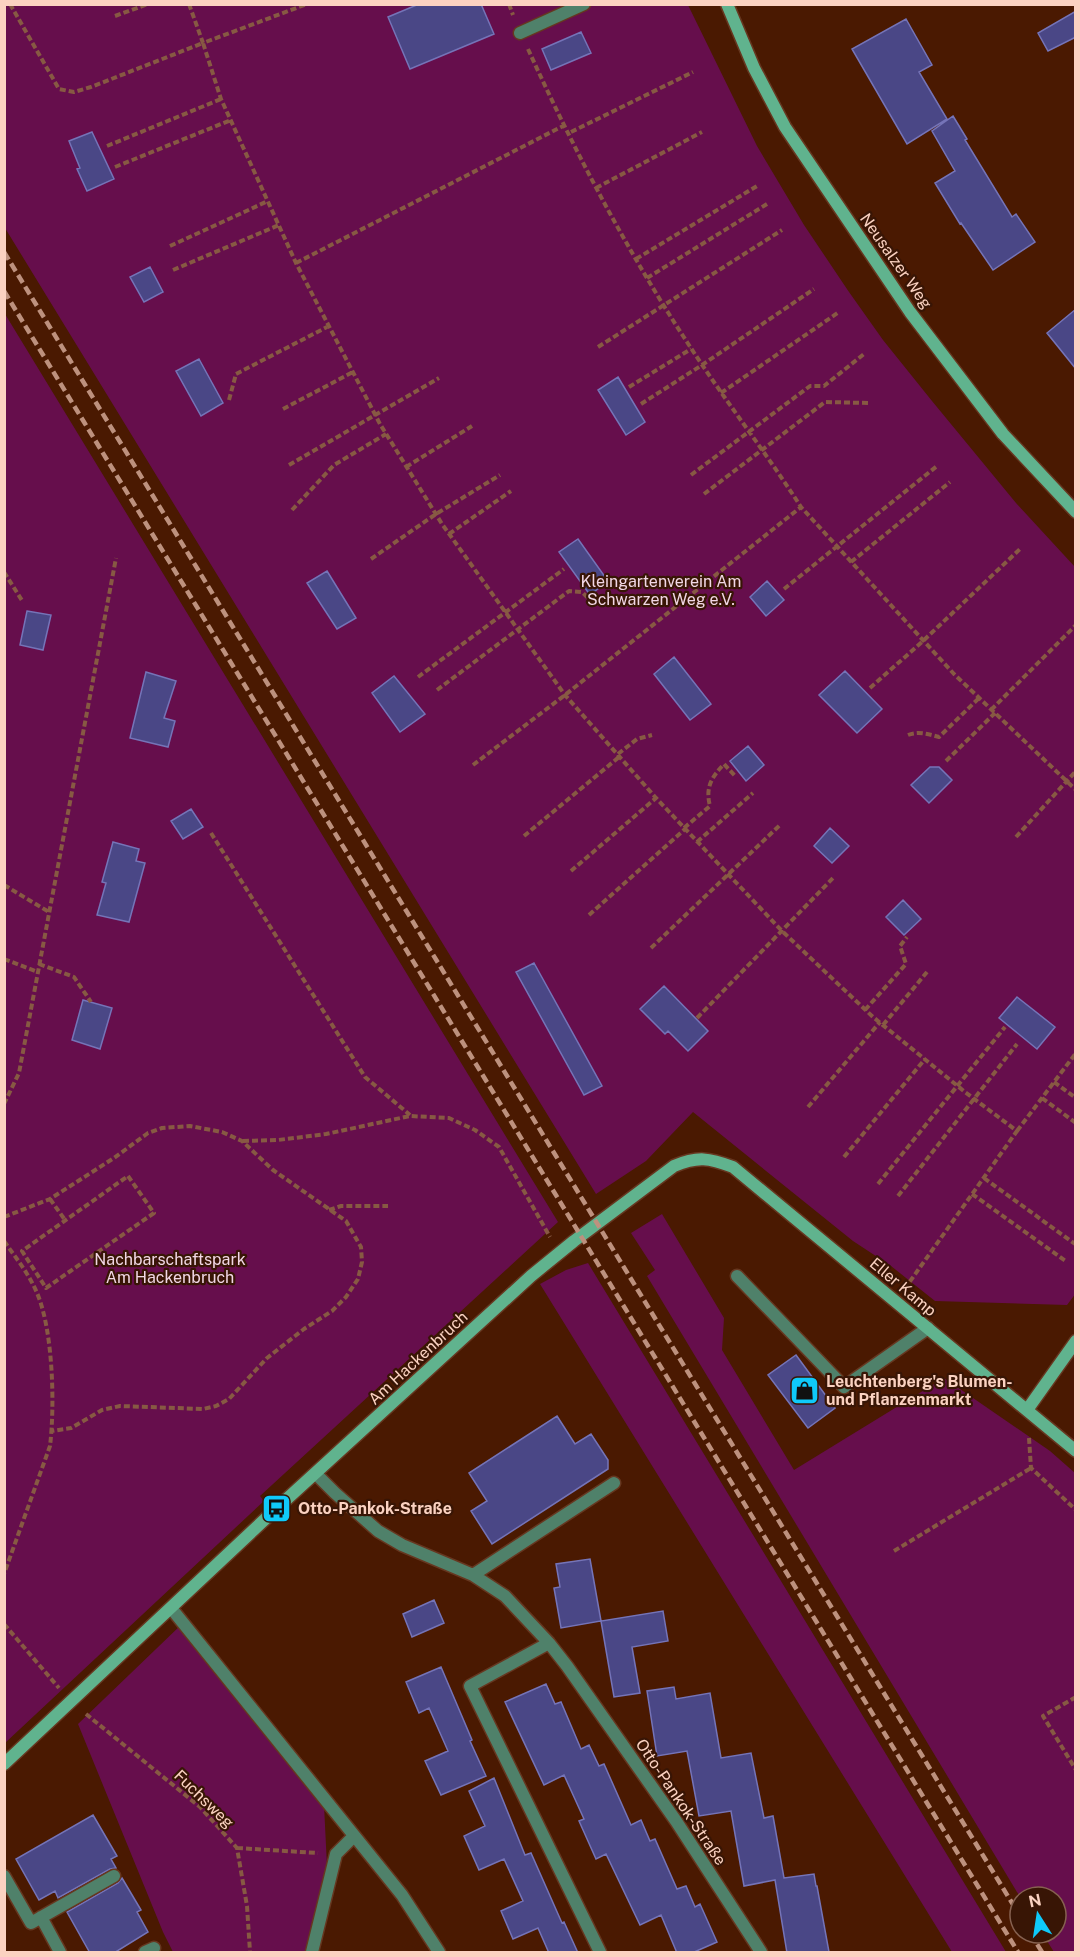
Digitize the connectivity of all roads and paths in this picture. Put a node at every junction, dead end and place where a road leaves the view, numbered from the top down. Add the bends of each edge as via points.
1 (10, 4) edge
2 (148, 4) edge
3 (189, 4) edge
4 (307, 4) edge
5 (509, 4) edge
6 (584, 4) edge
7 (727, 4) edge
8 (115, 16) dead end
9 (520, 33) junction
10 (203, 43) junction
11 (693, 72) dead end
12 (221, 99) junction
13 (231, 120) junction
14 (563, 126) junction
15 (571, 132) dead end
16 (702, 132) dead end
17 (107, 146) dead end
18 (116, 167) dead end
19 (757, 186) dead end
20 (596, 188) junction
21 (268, 201) junction
22 (767, 204) dead end
23 (279, 225) junction
24 (782, 230) dead end
25 (170, 246) dead end
26 (636, 259) junction
27 (296, 263) junction
28 (173, 270) dead end
29 (647, 278) junction
30 (814, 289) dead end
31 (664, 305) junction
32 (839, 312) dead end
33 (327, 327) dead end
34 (598, 347) dead end
35 (692, 349) junction
36 (864, 354) dead end
37 (702, 365) junction
38 (353, 372) junction
39 (439, 378) dead end
40 (629, 387) dead end
41 (721, 393) junction
42 (229, 400) dead end
43 (870, 403) dead end
44 (641, 404) dead end
45 (283, 409) dead end
46 (376, 416) junction
47 (471, 426) dead end
48 (748, 432) junction
49 (386, 434) junction
50 (762, 450) junction
51 (289, 465) dead end
52 (937, 466) dead end
53 (406, 467) junction
54 (500, 475) dead end
55 (691, 475) dead end
56 (950, 482) dead end
57 (511, 491) dead end
58 (704, 494) dead end
59 (801, 507) junction
60 (292, 510) dead end
61 (1076, 512) edge
62 (436, 514) junction
63 (449, 534) junction
64 (836, 546) junction
65 (1020, 549) dead end
66 (116, 558) dead end
67 (370, 559) dead end
68 (851, 562) junction
69 (564, 569) dead end
70 (4, 572) edge
71 (784, 589) dead end
72 (591, 601) dead end
73 (23, 602) dead end
74 (505, 612) junction
75 (1076, 625) edge
76 (518, 629) junction
77 (923, 641) junction
78 (418, 677) dead end
79 (870, 688) dead end
80 (437, 690) dead end
81 (566, 695) junction
82 (979, 698) junction
83 (993, 712) junction
84 (652, 735) dead end
85 (908, 735) dead end
86 (618, 756) junction
87 (946, 761) dead end
88 (473, 765) dead end
89 (1076, 771) edge
90 (736, 777) dead end
91 (1066, 782) junction
92 (1076, 790) edge
93 (753, 793) dead end
94 (656, 798) junction
95 (781, 824) dead end
96 (685, 829) junction
97 (211, 833) dead end
98 (524, 836) dead end
99 (1016, 837) dead end
100 (698, 842) junction
101 (571, 871) dead end
102 (728, 874) junction
103 (833, 878) dead end
104 (4, 885) edge
105 (50, 912) junction
106 (589, 915) dead end
107 (782, 931) junction
108 (907, 937) dead end
109 (651, 948) dead end
110 (4, 959) edge
111 (39, 964) junction
112 (38, 972) junction
113 (927, 972) dead end
114 (91, 1002) dead end
115 (866, 1010) junction
116 (697, 1018) dead end
117 (881, 1023) junction
118 (1005, 1027) dead end
119 (1017, 1044) dead end
120 (1076, 1053) edge
121 (925, 1059) junction
122 (1054, 1083) junction
123 (958, 1086) junction
124 (974, 1098) junction
125 (1042, 1098) junction
126 (1076, 1098) edge
127 (4, 1104) edge
128 (808, 1107) dead end
129 (410, 1116) junction
130 (1076, 1122) edge
131 (1017, 1131) junction
132 (242, 1141) junction
133 (844, 1157) dead end
134 (704, 1159) joint
135 (984, 1178) junction
136 (878, 1184) dead end
137 (972, 1194) junction
138 (898, 1196) dead end
139 (50, 1199) junction
140 (388, 1206) dead end
141 (329, 1210) junction
142 (4, 1217) edge
143 (65, 1220) junction
144 (4, 1242) edge
145 (1075, 1244) edge
146 (559, 1253) junction
147 (1067, 1262) dead end
148 (33, 1269) junction
149 (27, 1274) junction
150 (738, 1276) dead end
151 (895, 1301) junction
152 (928, 1328) junction
153 (1076, 1341) edge
154 (1027, 1410) junction
155 (52, 1431) junction
156 (1076, 1451) edge
157 (1031, 1468) junction
158 (316, 1473) junction
159 (614, 1483) dead end
160 (1076, 1510) edge
161 (894, 1551) dead end
162 (4, 1574) edge
163 (473, 1575) junction
164 (171, 1608) junction
165 (4, 1624) edge
166 (549, 1643) junction
167 (1076, 1697) edge
168 (71, 1702) junction
169 (4, 1764) edge
170 (1076, 1770) edge
171 (354, 1836) junction
172 (237, 1848) junction
173 (336, 1854) junction
174 (4, 1876) edge
175 (114, 1876) dead end
176 (41, 1917) junction
177 (60, 1953) edge
178 (250, 1953) edge
179 (312, 1953) edge
180 (439, 1953) edge
181 (600, 1953) edge
182 (761, 1953) edge

1 - 10 path via 59,89 74,92 91,87
2 - 8 path
3 - 10 path
4 - 10 path
5 - 9 path
6 - 9 street
7 - 61 street, Neusalzer Weg via 785,127 910,312 1003,434
9 - 14 path
10 - 12 path
11 - 15 path
12 - 13 path
12 - 17 path
13 - 18 path
13 - 21 path
14 - 20 path
14 - 27 path
16 - 20 path
19 - 26 path
20 - 26 path
21 - 23 path
21 - 25 path
22 - 29 path
23 - 27 path
23 - 28 path
24 - 31 path
26 - 29 path
27 - 38 path
29 - 31 path
30 - 37 path
31 - 34 path
31 - 35 path
32 - 41 path
33 - 42 path via 236,374
35 - 37 path
35 - 40 path
36 - 48 path via 825,386 810,386
37 - 41 path
37 - 44 path
38 - 45 path
38 - 46 path
39 - 46 path
41 - 48 path
43 - 50 path via 825,402
46 - 49 path
46 - 51 path
47 - 53 path
48 - 50 path
48 - 55 path
49 - 53 path
49 - 60 path via 334,465
50 - 58 path
50 - 59 path
52 - 64 path
53 - 62 path
54 - 62 path
56 - 68 path
57 - 63 path
59 - 64 path
59 - 81 path
62 - 63 path
62 - 67 path
63 - 74 path
64 - 68 path
64 - 71 path
65 - 77 path
66 - 105 path
68 - 77 path
69 - 74 path
70 - 73 path
72 - 76 path via 582,592 569,591
74 - 76 path
74 - 78 path
75 - 83 path
76 - 80 path
76 - 81 path
77 - 79 path
77 - 82 path
81 - 86 path
81 - 88 path
82 - 83 path
82 - 85 path via 939,737 926,733
83 - 87 path
83 - 91 path
84 - 86 path via 637,739
86 - 94 path
86 - 98 path
89 - 91 path
90 - 96 path via 724,764 708,786 710,806
91 - 92 path
91 - 99 path
93 - 100 path
94 - 96 path
94 - 101 path
95 - 102 path
96 - 100 path
96 - 106 path
97 - 129 path via 365,1077
100 - 102 path
102 - 107 path
102 - 109 path
103 - 107 path
104 - 105 path
105 - 111 path
107 - 115 path
107 - 116 path
108 - 115 path via 900,945 906,964
110 - 112 path
111 - 112 path
111 - 114 path via 74,977
112 - 127 path via 18,1073
113 - 117 path
115 - 117 path
117 - 121 path
117 - 128 path
118 - 123 path
119 - 124 path
120 - 122 path
121 - 123 path
121 - 133 path
122 - 125 path
122 - 126 path
123 - 124 path
123 - 136 path
124 - 131 path
124 - 138 path
125 - 130 path
125 - 131 path
129 - 132 path via 326,1134
129 - 146 path via 449,1118 499,1147
131 - 135 path
132 - 139 path via 222,1132 190,1126 162,1128
132 - 141 path via 273,1170
134 - 146 street, Am Hackenbruch via 674,1166
134 - 151 street, Eller Kamp via 733,1167
135 - 137 path
135 - 145 path
137 - 147 path
137 - 151 path
139 - 142 path
139 - 143 path
140 - 141 path via 341,1206
141 - 155 path via 346,1221 361,1247 358,1279 346,1298 273,1353 229,1399 203,1409 120,1406 102,1410 71,1428
143 - 148 path via 22,1251
143 - 148 path via 128,1176 154,1213 46,1288
144 - 149 path
146 - 158 street, Am Hackenbruch
148 - 149 path
149 - 155 path via 46,1320
150 - 152 street via 844,1387
151 - 152 street, Eller Kamp
152 - 154 street, Eller Kamp
153 - 154 street
154 - 156 street, Eller Kamp
154 - 157 path
155 - 162 path
157 - 160 path
157 - 161 path
158 - 163 street, Otto-Pankok-Straße via 378,1531
158 - 164 street, Am Hackenbruch
159 - 163 street
163 - 166 street, Otto-Pankok-Straße via 505,1596
164 - 168 street, Am Hackenbruch
164 - 171 street
165 - 168 path, Fuchsweg
166 - 181 street via 470,1686
166 - 182 street, Otto-Pankok-Straße via 676,1821
167 - 170 path via 1043,1716
168 - 169 street, Am Hackenbruch
168 - 172 path, Fuchsweg via 200,1807
171 - 173 street
171 - 180 street via 402,1895
172 - 173 path
172 - 178 path, Fuchsweg
173 - 179 street
174 - 176 street via 31,1923
175 - 176 street
176 - 177 street

